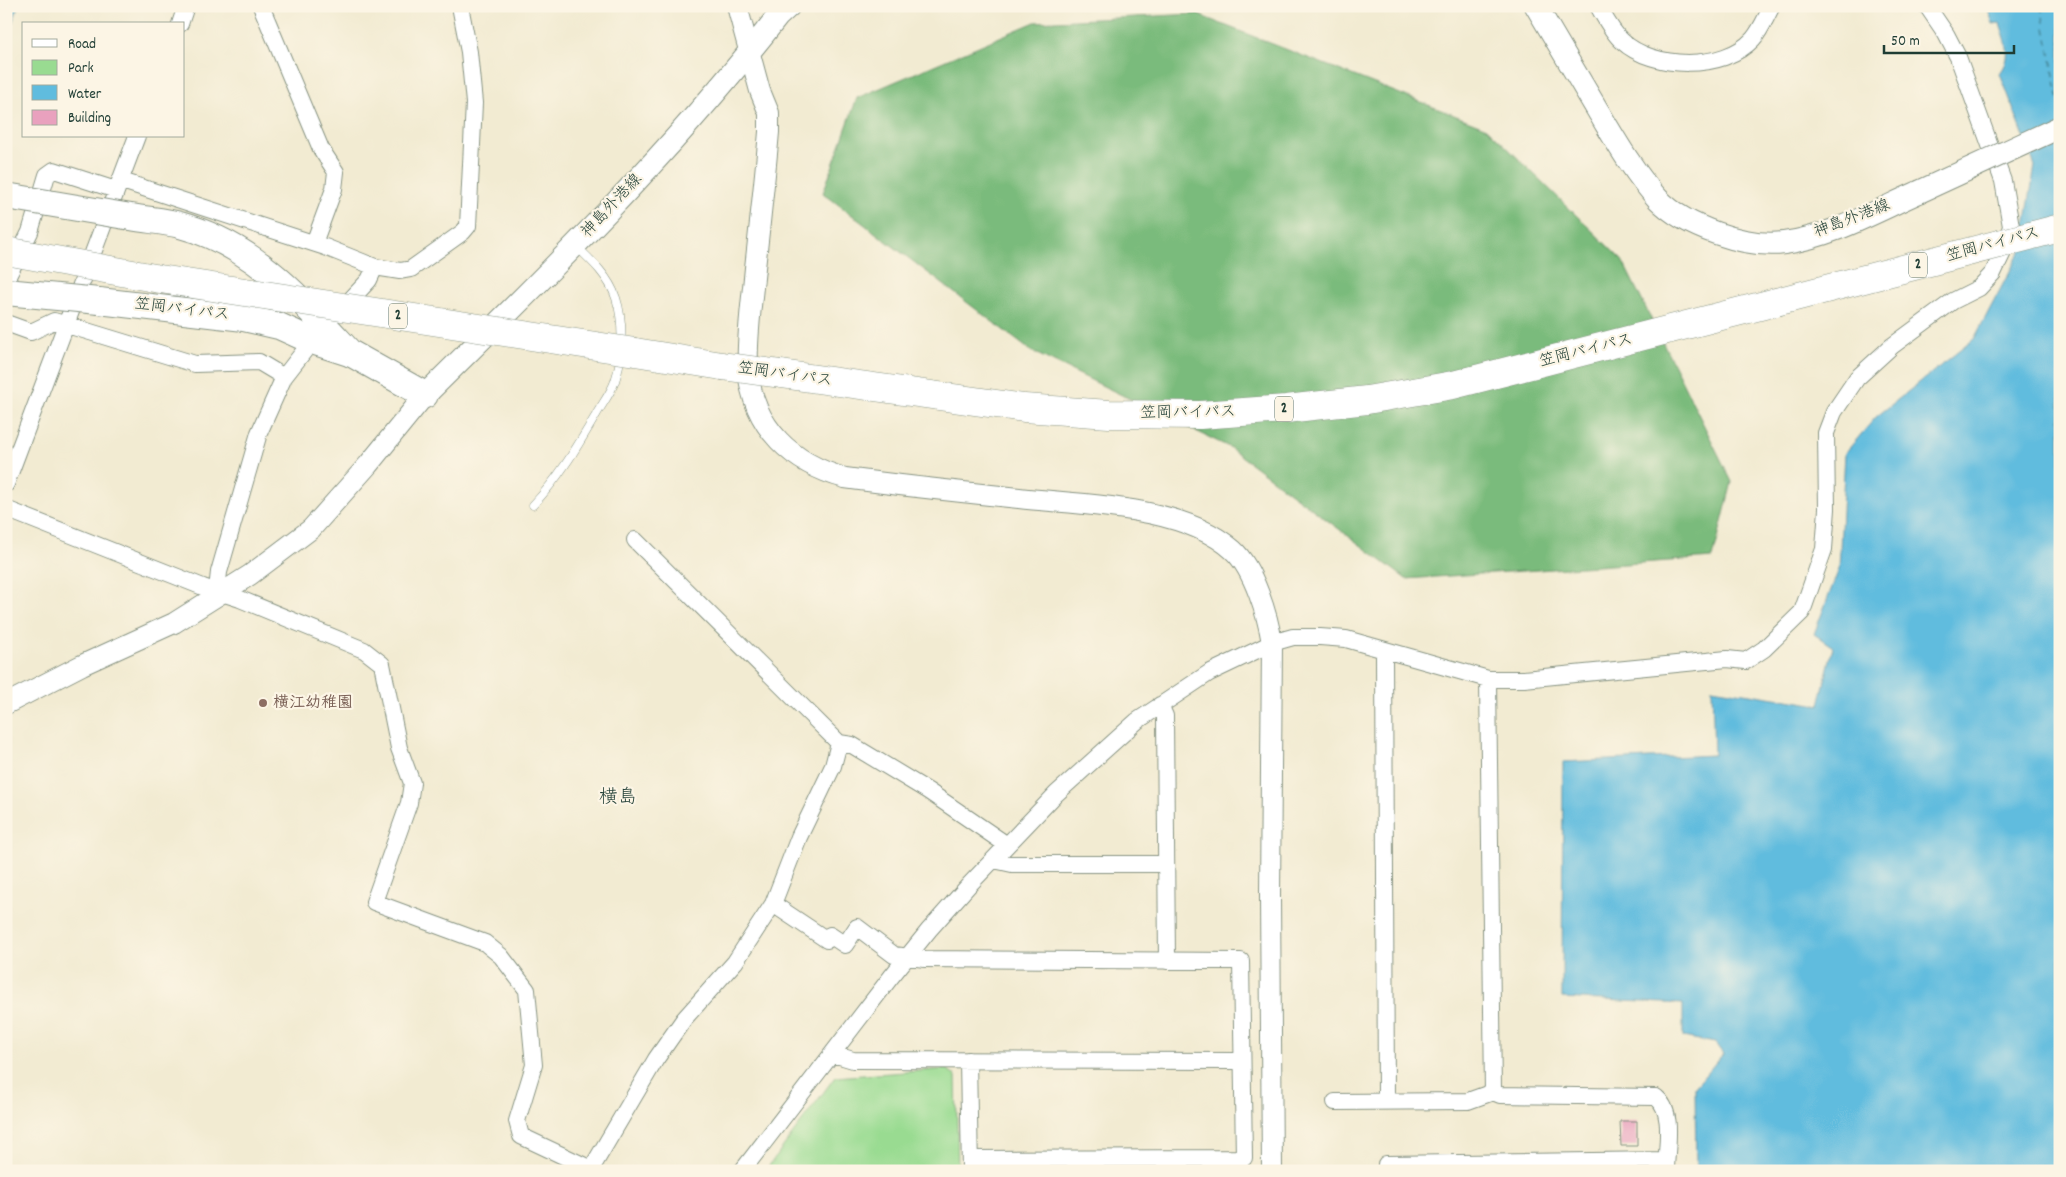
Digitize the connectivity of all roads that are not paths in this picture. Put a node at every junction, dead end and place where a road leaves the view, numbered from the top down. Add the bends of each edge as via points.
1 (186, 6) edge
2 (261, 6) edge
3 (460, 6) edge
4 (737, 6) edge
5 (789, 6) edge
6 (1536, 6) edge
7 (1598, 6) edge
8 (1772, 6) edge
9 (1927, 6) edge
10 (181, 22) edge
11 (750, 53) junction
12 (2060, 127) edge
13 (136, 138) edge
14 (119, 186) junction
15 (6, 196) edge
16 (2060, 228) edge
17 (314, 243) junction
18 (576, 246) junction
19 (6, 251) edge
20 (6, 267) edge
21 (375, 267) junction
22 (160, 279) junction
23 (6, 280) edge
24 (6, 292) edge
25 (6, 323) edge
26 (66, 324) junction
27 (319, 334) junction
28 (284, 377) junction
29 (425, 396) junction
30 (6, 484) edge
31 (533, 505) dead end
32 (6, 509) edge
33 (635, 540) dead end
34 (221, 593) junction
35 (1272, 643) junction
36 (1384, 650) junction
37 (1488, 678) junction
38 (6, 704) edge
39 (1160, 705) junction
40 (839, 743) junction
41 (1007, 845) junction
42 (994, 860) junction
43 (1165, 864) junction
44 (773, 904) junction
45 (908, 957) junction
46 (1167, 961) junction
47 (833, 1054) junction
48 (968, 1060) junction
49 (1242, 1061) junction
50 (1493, 1092) junction
51 (1335, 1102) dead end
52 (1386, 1102) junction
53 (970, 1165) edge
54 (1666, 1166) edge
55 (590, 1170) edge
56 (742, 1171) edge
57 (1272, 1171) edge
58 (1386, 1171) edge

1 - 10 street
2 - 17 street via 320,149 336,172 334,189
3 - 21 street via 474,103 468,226 411,269 400,271
4 - 11 street
5 - 11 main road, 神島外港線
6 - 12 main road, 神島外港線, bridge via 1622,151 1659,200 1691,222 1751,242 1783,243 1828,232
7 - 8 street via 1622,42 1646,55 1677,63 1703,63 1730,56 1753,39
9 - 37 street via 1958,57 2003,181 2011,226 1997,265 1979,288 1953,301 1892,346 1857,378 1834,412 1826,433 1824,548 1802,612 1764,650 1746,661 1727,659 1524,679
11 - 18 main road, 神島外港線
11 - 35 street via 768,113 769,132 748,370 757,405 771,433 796,458 822,472 845,478 1138,510 1208,531 1235,551 1250,575 1268,620
13 - 14 street
14 - 17 street
14 - 23 street via 54,170 47,175 30,232
14 - 26 street
15 - 27 highway, 笠岡バイパス, bridge via 180,225 239,250 264,266
16 - 22 highway, 笠岡バイパス / 2, bridge via 1453,385 1367,400 1200,415 1109,414 1005,406 722,366
17 - 21 street
18 - 29 main road, 神島外港線
18 - 31 lane via 602,270 616,298 620,361 615,382 568,462 554,484
19 - 22 highway, 2, bridge
20 - 22 highway, 2, bridge
21 - 27 street via 369,280
24 - 27 highway, 笠岡バイパス, bridge via 244,318
25 - 26 street via 31,332 54,321
26 - 28 street via 195,364 259,362
26 - 30 street
27 - 28 street
27 - 29 highway, 笠岡バイパス
28 - 34 street via 274,394 254,452 219,572
29 - 34 street via 311,529
32 - 34 street
33 - 40 street
34 - 38 street via 174,624 82,665
34 - 55 street via 364,650 382,664 399,748 412,783 409,803 374,902 485,943 518,977 527,990 534,1065 517,1120 521,1136
35 - 36 street via 1293,637 1320,636
35 - 39 street via 1209,673
35 - 57 street
36 - 37 street
36 - 52 street
37 - 50 street
39 - 41 street via 1137,721 1056,794
39 - 43 street via 1165,716
40 - 41 street via 852,745 928,791
40 - 44 street via 833,766 798,837
41 - 42 street
42 - 43 street via 1012,864
42 - 45 street via 928,930
43 - 46 street
44 - 45 street via 827,940 830,935 844,945 857,927 894,955
44 - 55 street via 735,962 684,1019 656,1059
45 - 46 street
45 - 47 street
46 - 49 street via 1240,961
47 - 48 street via 853,1060
47 - 56 street
48 - 49 street
48 - 53 street
49 - 53 street via 1244,1158
50 - 52 street via 1468,1101
50 - 54 street via 1500,1095 1656,1096 1664,1103 1667,1112
51 - 52 street
54 - 58 street via 1386,1164

